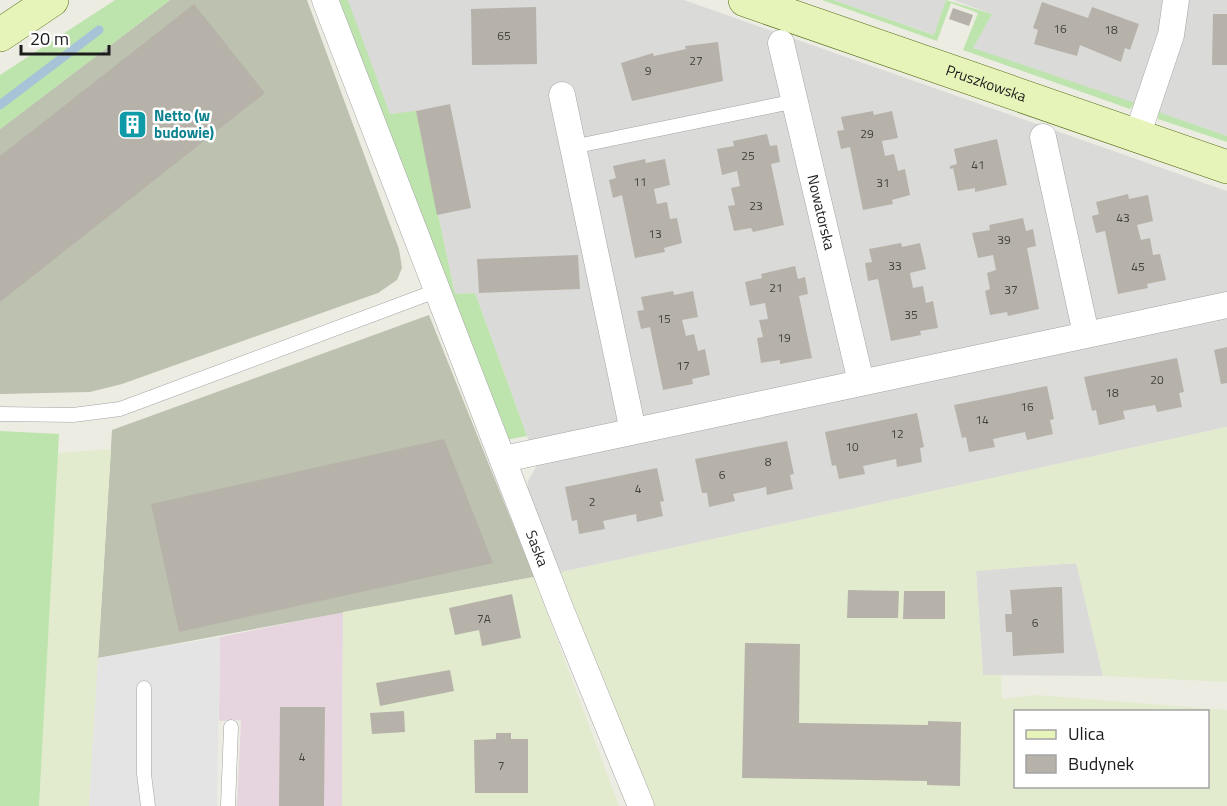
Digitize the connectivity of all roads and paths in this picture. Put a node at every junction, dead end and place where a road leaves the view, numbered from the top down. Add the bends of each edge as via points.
1 (52, 0) edge
2 (325, 0) edge
3 (745, 0) edge
4 (1176, 0) edge
5 (0, 35) edge
6 (781, 43) dead end
7 (562, 95) dead end
8 (795, 101) junction
9 (1137, 136) junction
10 (1043, 137) dead end
11 (572, 147) junction
12 (1227, 168) edge
13 (436, 291) junction
14 (1227, 305) edge
15 (1086, 334) junction
16 (861, 382) junction
17 (0, 414) edge
18 (633, 431) junction
19 (504, 459) junction
20 (144, 688) dead end
21 (231, 727) dead end
22 (148, 806) edge
23 (228, 806) edge
24 (641, 806) edge

1 - 5 street
2 - 13 street, Saska
3 - 9 street, Pruszkowska
4 - 9 street via 1171,35
6 - 8 street, Nowatorska
7 - 11 street
8 - 11 lane
8 - 16 street, Nowatorska
9 - 12 street, Pruszkowska
10 - 15 street
11 - 18 street
13 - 17 lane via 120,409 73,415
13 - 19 street, Saska
14 - 15 street
15 - 16 street
16 - 18 street
18 - 19 street
19 - 24 street, Saska
20 - 22 lane
21 - 23 lane

